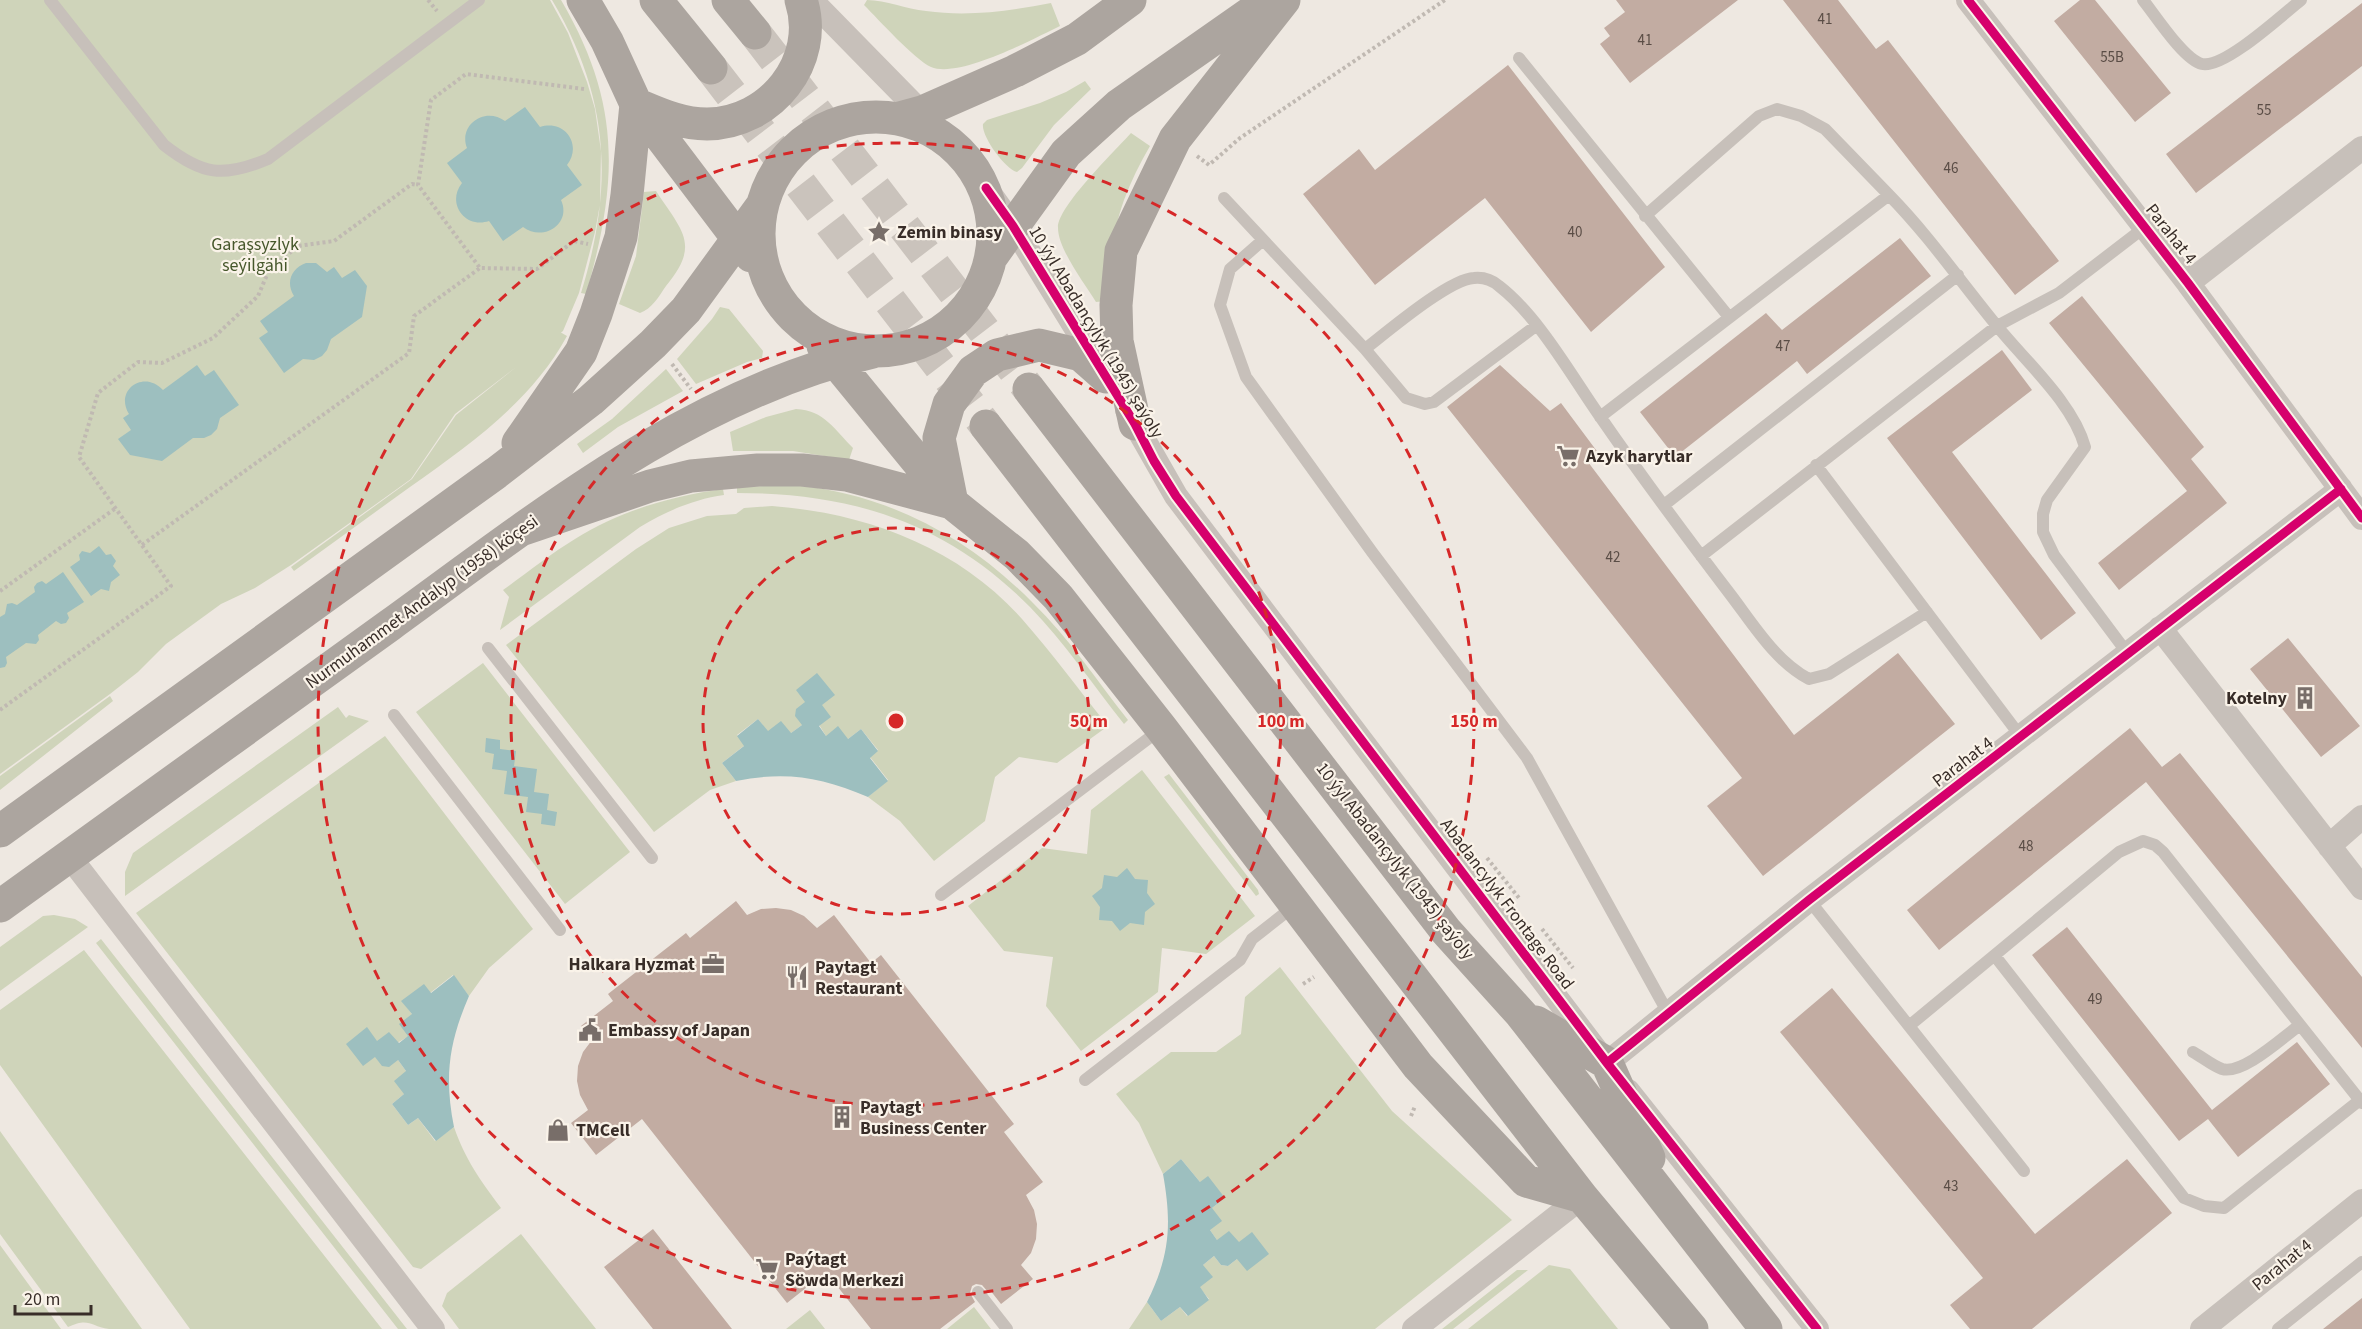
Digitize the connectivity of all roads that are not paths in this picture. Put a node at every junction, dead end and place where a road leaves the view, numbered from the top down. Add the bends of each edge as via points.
1 (50, 0) edge
2 (479, 0) edge
3 (583, 0) edge
4 (656, 0) edge
5 (728, 0) edge
6 (801, 0) edge
7 (811, 0) edge
8 (1130, 0) edge
9 (1269, 0) edge
10 (1284, 0) edge
11 (2143, 0) edge
12 (2301, 0) edge
13 (1971, 1) edge
14 (755, 33) tunnel mouth
15 (1519, 58) dead end
16 (711, 68) tunnel mouth
17 (636, 104) junction
18 (911, 115) junction
19 (2362, 148) edge
20 (986, 188) junction
21 (1889, 195) junction
22 (1224, 198) dead end
23 (761, 207) junction
24 (1645, 216) junction
25 (1013, 226) junction
26 (2145, 227) junction
27 (738, 239) junction
28 (1263, 240) junction
29 (992, 256) junction
30 (1958, 275) junction
31 (767, 279) junction
32 (2188, 283) junction
33 (1729, 317) junction
34 (1537, 325) junction
35 (1997, 326) junction
36 (815, 335) junction
37 (1365, 349) junction
38 (873, 352) junction
39 (834, 361) junction
40 (1106, 377) junction
41 (1029, 389) tunnel mouth
42 (1600, 417) junction
43 (1135, 424) junction
44 (986, 426) tunnel mouth
45 (1816, 465) junction
46 (496, 474) junction
47 (2341, 489) junction
48 (1176, 496) joint
49 (952, 503) junction
50 (1664, 505) junction
51 (2362, 518) edge
52 (521, 530) junction
53 (1701, 556) junction
54 (1927, 612) junction
55 (2160, 628) junction
56 (488, 648) dead end
57 (2128, 654) junction
58 (393, 715) dead end
59 (1162, 729) junction
60 (2021, 737) junction
61 (2362, 818) edge
62 (0, 831) edge
63 (2329, 846) junction
64 (69, 856) junction
65 (652, 858) dead end
66 (2362, 888) edge
67 (941, 895) dead end
68 (1809, 900) junction
69 (1295, 905) junction
70 (0, 906) edge
71 (560, 930) dead end
72 (1995, 956) junction
73 (1668, 1013) junction
74 (1521, 1014) junction
75 (2300, 1025) junction
76 (1909, 1026) junction
77 (2193, 1052) dead end
78 (1607, 1063) junction
79 (1086, 1080) dead end
80 (2361, 1102) edge
81 (2024, 1171) dead end
82 (1582, 1197) junction
83 (2362, 1201) edge
84 (1669, 1204) junction
85 (2362, 1262) edge
86 (978, 1292) dead end
87 (433, 1329) edge
88 (1007, 1329) edge
89 (1414, 1329) edge
90 (1692, 1329) edge
91 (1766, 1329) edge
92 (1816, 1329) edge
93 (2202, 1329) edge
94 (2278, 1329) edge

1 - 2 lane via 164,145 186,162 207,170 227,171 246,169 268,159
3 - 17 main road via 608,41
4 - 16 main road
5 - 14 main road
6 - 17 main road via 802,56 794,74 770,101 752,113 731,121 691,123
7 - 18 street
8 - 18 main road via 1077,39 1015,72
9 - 25 main road via 1119,105 1066,153
10 - 43 main road via 1175,140 1120,251 1117,342
11 - 12 lane via 2177,45 2200,64 2213,65 2228,58
13 - 26 street, Parahat 4
15 - 24 lane
17 - 27 main road
17 - 46 main road via 621,237 596,314 567,376
18 - 20 main road via 955,147
18 - 23 main road via 865,117 829,126 798,145 775,173
19 - 32 street, Parahat 4
20 - 25 street, 10 ýyl Abadançylyk (1945) şaýoly
20 - 29 main road via 992,219
21 - 24 lane via 1825,129 1777,109 1759,116
21 - 30 lane
21 - 33 lane
22 - 28 lane
23 - 27 main road
23 - 31 main road via 758,243
24 - 33 lane
25 - 29 main road
25 - 40 street, 10 ýyl Abadançylyk (1945) şaýoly
26 - 32 street, Parahat 4
26 - 35 lane via 2058,293
27 - 31 main road
27 - 46 main road via 686,310 661,336 591,400
28 - 37 lane
28 - 73 lane via 1230,269 1220,305 1246,376 1527,758
29 - 38 main road, Nurmuhammet Andalyp (1958) köçesi via 979,292 955,321 924,342
30 - 35 lane
30 - 50 lane
31 - 36 main road via 786,310
32 - 47 street, Parahat 4
33 - 42 lane
34 - 37 lane via 1500,286 1487,279 1472,278 1447,288
34 - 37 lane via 1434,402 1425,404 1406,398
34 - 42 lane
35 - 45 lane
35 - 57 lane via 2064,406 2081,433 2085,447 2048,500 2043,532 2072,581
36 - 38 main road via 850,349
36 - 39 main road
38 - 39 main road, Nurmuhammet Andalyp (1958) köçesi
39 - 49 main road
39 - 52 main road, Nurmuhammet Andalyp (1958) köçesi via 681,427 633,454
40 - 43 street, 10 ýyl Abadançylyk (1945) şaýoly
40 - 49 main road via 1081,355 1039,345 997,355 973,371 949,404 939,438
41 - 74 main road, 10 ýyl Abadançylyk (1945) şaýoly via 1446,931
42 - 50 lane
43 - 48 street, 10 ýyl Abadançylyk (1945) şaýoly
44 - 82 main road
45 - 53 lane
45 - 54 lane
46 - 62 main road
47 - 51 street, Parahat 4
47 - 55 street, Parahat 4
48 - 78 street, Abadancylyk Frontage Road
49 - 52 main road via 847,475 758,470 691,476 650,486
49 - 59 main road via 1017,555 1058,597
50 - 53 lane
52 - 64 main road, Nurmuhammet Andalyp (1958) köçesi
53 - 54 lane via 1768,644 1792,670 1809,679 1829,674
54 - 60 lane
55 - 57 street, Parahat 4
55 - 63 street
56 - 65 lane
57 - 60 street, Parahat 4
58 - 71 lane
59 - 67 lane
59 - 69 main road
60 - 68 street, Parahat 4
61 - 63 street
63 - 66 street
64 - 70 main road, Nurmuhammet Andalyp (1958) köçesi
64 - 87 street
68 - 73 street, Parahat 4
68 - 76 lane
69 - 79 lane via 1252,939 1240,960
69 - 82 main road via 1418,1066 1526,1181
72 - 75 lane via 2119,852 2143,841 2163,852
72 - 76 lane
72 - 80 lane via 2184,1198 2204,1206 2224,1208
73 - 78 street, Parahat 4
74 - 78 main road
74 - 84 main road, 10 ýyl Abadançylyk (1945) şaýoly
75 - 77 lane via 2246,1065 2224,1069
75 - 80 lane
76 - 81 lane
78 - 84 main road
78 - 92 street, Abadancylyk Frontage Road
82 - 89 street
82 - 90 main road
83 - 93 street, Parahat 4
84 - 91 main road, 10 ýyl Abadançylyk (1945) şaýoly
85 - 94 lane
86 - 88 lane

